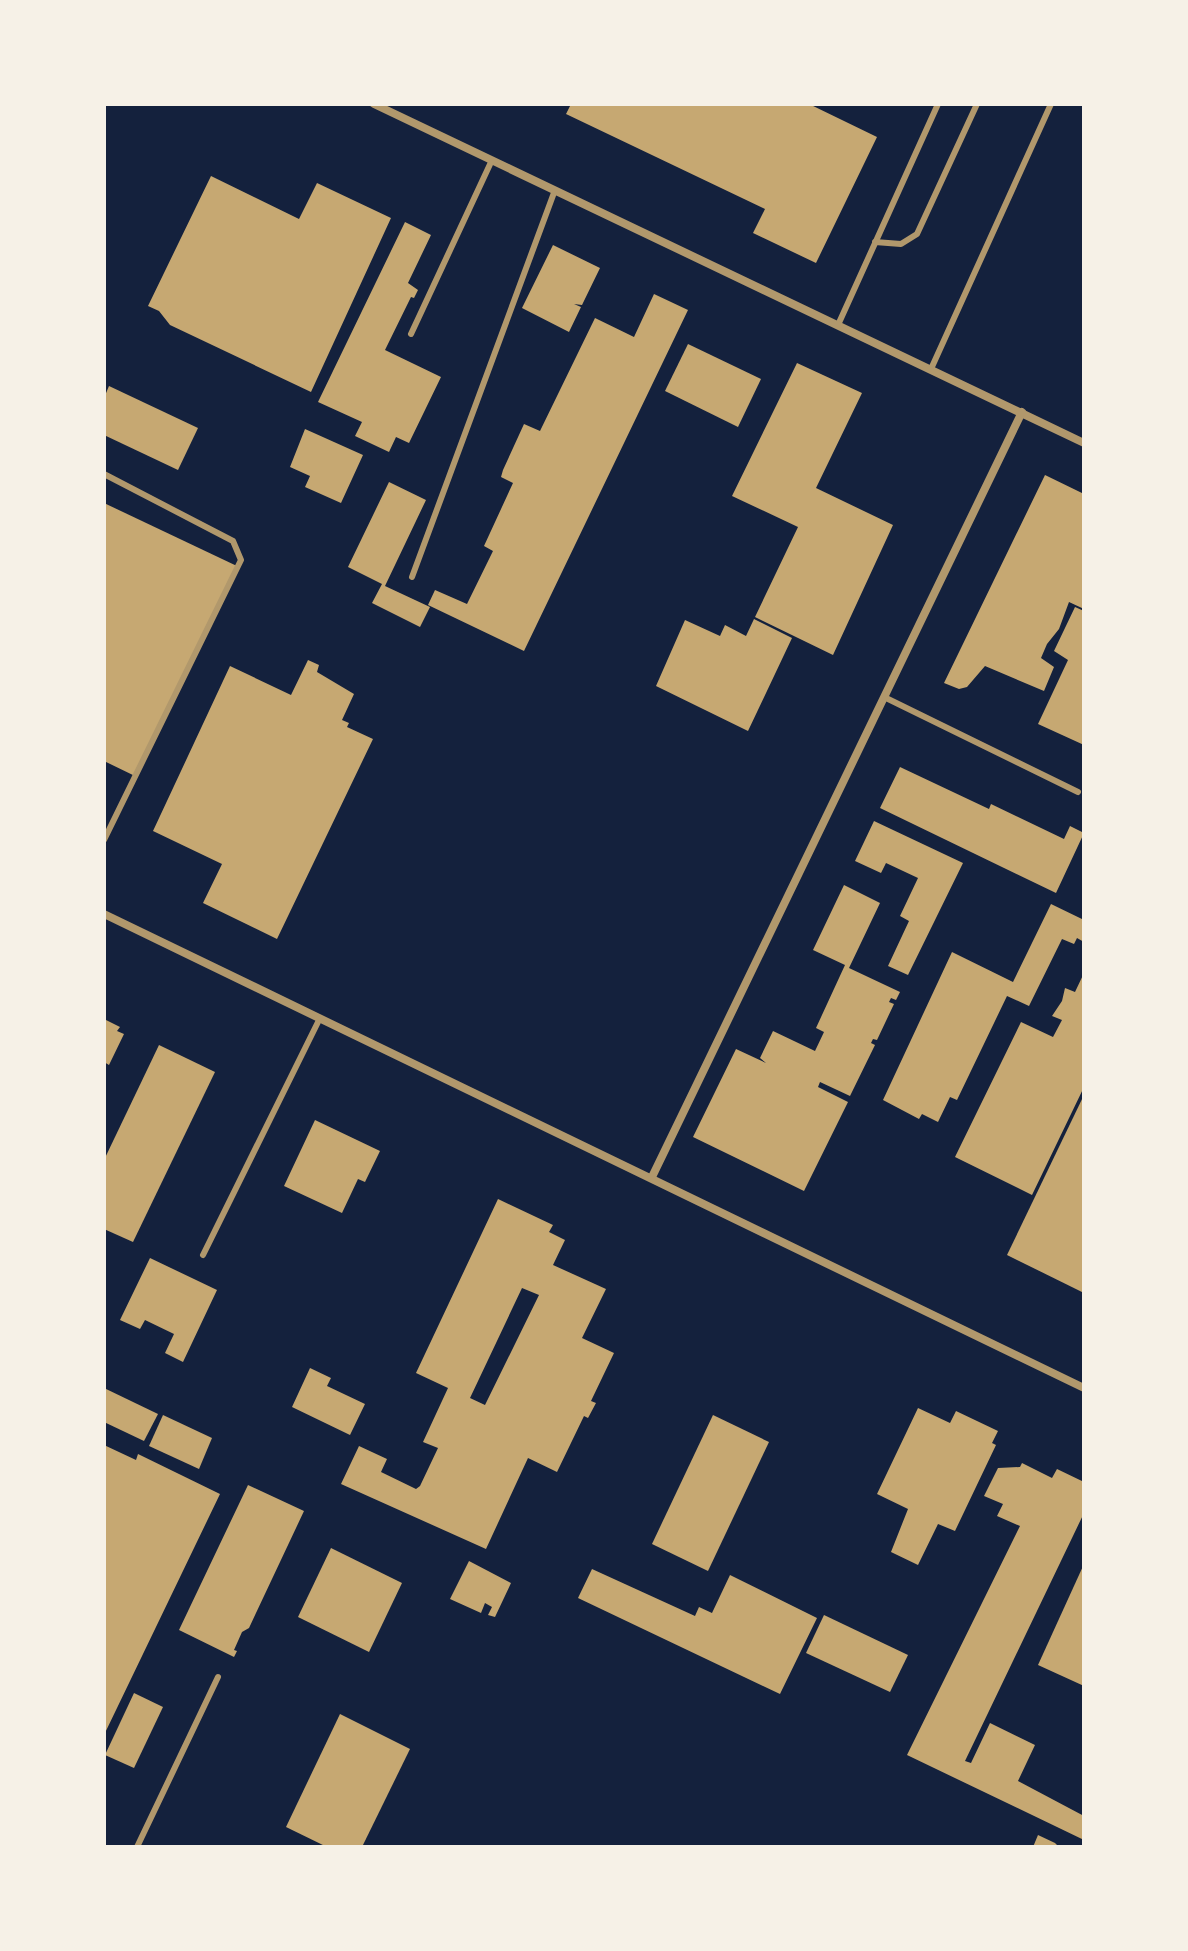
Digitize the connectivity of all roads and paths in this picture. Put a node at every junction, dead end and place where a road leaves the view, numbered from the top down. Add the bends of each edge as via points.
1 (374, 104) edge
2 (938, 104) edge
3 (977, 104) edge
4 (1051, 104) edge
5 (394, 108) edge
6 (492, 160) junction
7 (555, 190) junction
8 (875, 242) junction
9 (838, 325) junction
10 (411, 334) dead end
11 (931, 369) junction
12 (1022, 412) junction
13 (1084, 443) edge
14 (104, 474) edge
15 (412, 577) dead end
16 (884, 697) junction
17 (1078, 792) dead end
18 (104, 840) edge
19 (104, 914) edge
20 (320, 1018) junction
21 (652, 1177) junction
22 (203, 1255) dead end
23 (1084, 1388) edge
24 (218, 1677) dead end
25 (137, 1847) edge

1 - 5 street
2 - 8 lane
3 - 8 lane via 917,234 901,244
4 - 11 lane
5 - 6 street
6 - 7 street
6 - 10 lane
7 - 9 street
7 - 15 lane
8 - 9 lane
9 - 11 street
11 - 12 street
12 - 13 street
12 - 16 street
14 - 18 lane via 233,541 241,560
16 - 17 lane
16 - 21 street
19 - 20 street
20 - 21 street
20 - 22 lane
21 - 23 street
24 - 25 lane

